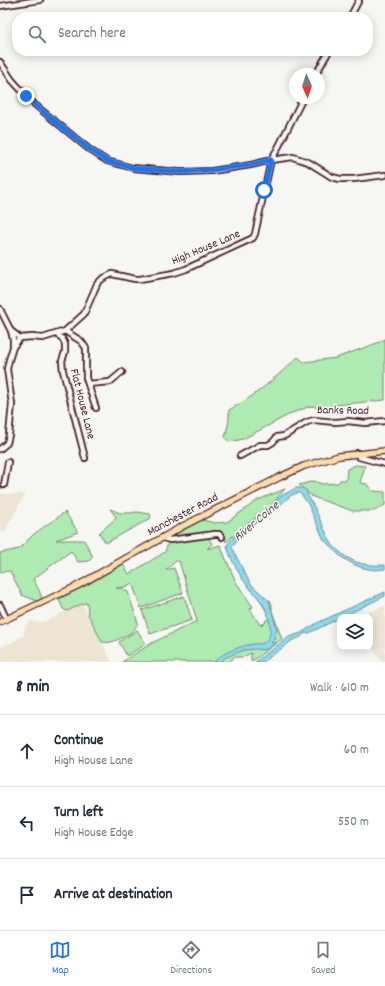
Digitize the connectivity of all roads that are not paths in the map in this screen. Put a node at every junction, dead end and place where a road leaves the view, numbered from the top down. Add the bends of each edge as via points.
1 (1, 0) edge
2 (40, 0) edge
3 (360, 0) edge
4 (1, 6) edge
5 (353, 12) edge
6 (325, 56) edge
7 (0, 62) edge
8 (319, 68) edge
9 (300, 104) edge
10 (271, 160) junction
11 (385, 175) edge
12 (0, 309) edge
13 (11, 331) junction
14 (66, 331) junction
15 (56, 334) junction
16 (20, 338) junction
17 (13, 348) junction
18 (122, 372) dead end
19 (88, 384) junction
20 (96, 408) dead end
21 (385, 421) edge
22 (0, 449) edge
23 (385, 451) edge
24 (357, 453) junction
25 (240, 456) dead end
26 (85, 458) dead end
27 (8, 462) dead end
28 (385, 464) edge
29 (4, 485) edge
30 (222, 537) dead end
31 (163, 538) junction
32 (0, 605) edge
33 (3, 620) edge

1 - 4 street
2 - 4 street
3 - 5 street
6 - 8 street
7 - 10 street via 34,104 107,161 133,168 180,172 251,165
9 - 10 street
10 - 11 street via 293,157 340,179
10 - 14 street, High House Lane via 253,238 174,273 136,279 112,274 97,284 84,314
12 - 13 street
13 - 16 street
13 - 17 street
14 - 15 street, High House Lane
14 - 19 street via 81,341 86,348
15 - 16 street, High House Lane via 43,338
15 - 26 street, Flat House Lane via 65,344 63,371
16 - 17 street
17 - 22 street via 7,369 12,404 9,435 7,443
18 - 19 street via 110,382
19 - 20 street
21 - 25 street, Banks Road via 365,423 314,420 300,425 284,436 277,437 268,445 260,445
23 - 24 main road, Manchester Road
24 - 28 street via 360,457
24 - 31 main road, Manchester Road via 304,466
27 - 29 street
30 - 31 street via 215,534 170,540
31 - 33 main road, Manchester Road via 77,586
32 - 33 street

